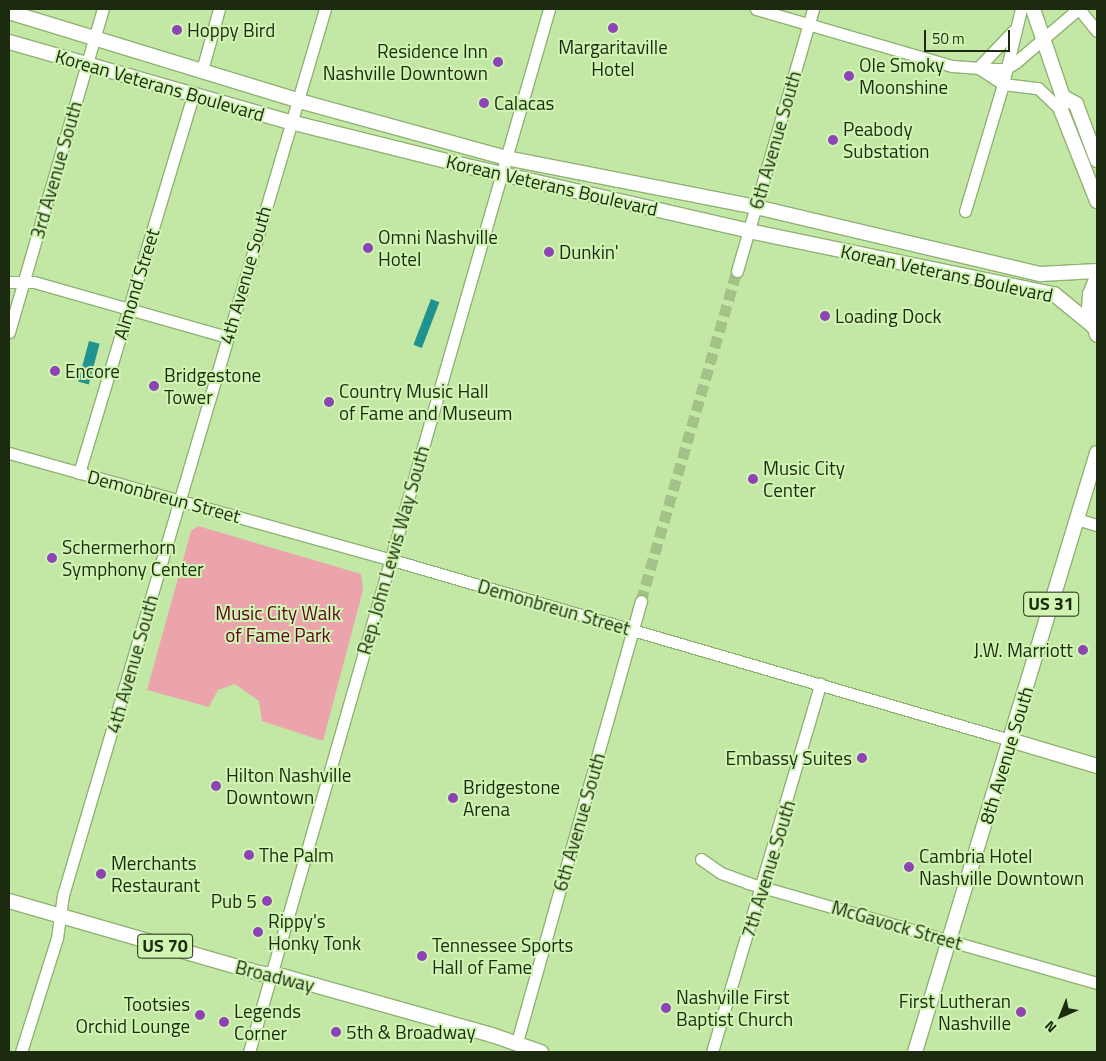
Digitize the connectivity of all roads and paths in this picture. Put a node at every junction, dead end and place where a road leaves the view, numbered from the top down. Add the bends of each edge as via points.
1 (103, 9) edge
2 (219, 9) edge
3 (325, 9) edge
4 (549, 9) edge
5 (756, 9) edge
6 (813, 9) edge
7 (1021, 9) edge
8 (1033, 9) edge
9 (1078, 9) edge
10 (9, 12) edge
11 (809, 25) junction
12 (1015, 30) junction
13 (1097, 31) edge
14 (95, 38) junction
15 (1044, 39) junction
16 (9, 42) edge
17 (87, 65) junction
18 (978, 68) junction
19 (1005, 69) junction
20 (202, 70) junction
21 (1003, 84) junction
22 (193, 95) junction
23 (296, 100) junction
24 (1062, 103) junction
25 (290, 122) junction
26 (506, 158) junction
27 (1097, 160) edge
28 (501, 174) junction
29 (1097, 201) edge
30 (756, 207) junction
31 (965, 211) dead end
32 (748, 231) junction
33 (737, 271) tunnel mouth
34 (1097, 271) edge
35 (1097, 277) edge
36 (9, 282) edge
37 (23, 283) junction
38 (129, 307) junction
39 (1095, 330) edge
40 (9, 332) edge
41 (227, 337) junction
42 (1097, 442) edge
43 (9, 453) edge
44 (1096, 455) edge
45 (79, 473) junction
46 (180, 500) junction
47 (1077, 519) junction
48 (1097, 525) edge
49 (390, 559) junction
50 (641, 601) tunnel mouth
51 (633, 630) junction
52 (820, 684) junction
53 (1010, 740) junction
54 (1097, 766) edge
55 (700, 860) dead end
56 (762, 887) junction
57 (9, 902) edge
58 (60, 916) junction
59 (949, 940) junction
60 (269, 975) junction
61 (1097, 983) edge
62 (517, 1042) junction
63 (21, 1052) edge
64 (249, 1052) edge
65 (541, 1052) edge
66 (712, 1052) edge
67 (915, 1052) edge

1 - 14 street, 3rd Avenue South
2 - 20 street
3 - 23 street, 4th Avenue South
4 - 26 street, Rep. John Lewis Way South
5 - 11 street
6 - 11 street, 6th Avenue South
7 - 12 street
8 - 15 main road
9 - 13 street
9 - 15 street
10 - 14 main road, Korean Veterans Boulevard
11 - 18 street via 952,66
11 - 30 street, 6th Avenue South
12 - 18 street
12 - 19 street
14 - 17 street, 3rd Avenue South
14 - 20 main road, Korean Veterans Boulevard
15 - 19 street
15 - 24 main road
16 - 17 main road, Korean Veterans Boulevard
17 - 22 main road, Korean Veterans Boulevard
17 - 37 street, 3rd Avenue South
18 - 19 street
18 - 21 street
19 - 21 street
20 - 23 main road, Korean Veterans Boulevard
21 - 24 street via 1038,88
21 - 31 street
22 - 25 main road, Korean Veterans Boulevard
22 - 38 street, Almond Street
23 - 25 street, 4th Avenue South
23 - 26 main road, Korean Veterans Boulevard
24 - 27 main road via 1076,104
24 - 29 main road
25 - 28 main road, Korean Veterans Boulevard
25 - 41 street, 4th Avenue South
26 - 28 street, Rep. John Lewis Way South
26 - 30 main road, Korean Veterans Boulevard
28 - 32 main road, Korean Veterans Boulevard
28 - 49 street, Rep. John Lewis Way South
30 - 32 street, 6th Avenue South
30 - 34 main road, Korean Veterans Boulevard via 1040,274
32 - 33 street, 6th Avenue South
32 - 39 main road, Korean Veterans Boulevard via 1054,294
35 - 39 main road via 1090,294
36 - 37 street
37 - 38 street via 34,282
37 - 40 street, 3rd Avenue South
38 - 41 street
38 - 45 street, Almond Street
41 - 46 street, 4th Avenue South
42 - 44 main road, 8th Avenue South / US 31
43 - 45 street, Demonbreun Street
44 - 47 main road, 8th Avenue South / US 31
45 - 46 street, Demonbreun Street
46 - 49 street, Demonbreun Street
46 - 58 street, 4th Avenue South via 63,895
47 - 48 street
47 - 53 main road, 8th Avenue South / US 31
49 - 51 street, Demonbreun Street
49 - 60 street, Rep. John Lewis Way South via 279,952
50 - 51 street, 6th Avenue South
51 - 52 street, Demonbreun Street
51 - 62 street, 6th Avenue South
52 - 53 street, Demonbreun Street
52 - 56 street, 7th Avenue South
53 - 54 main road, Demonbreun Street
53 - 59 main road, 8th Avenue South / US 31
55 - 56 street, McGavock Street via 721,873
56 - 59 street, McGavock Street
56 - 66 street, 7th Avenue South
57 - 58 main road, Broadway / US 70
58 - 60 main road, Broadway / US 70
58 - 63 street, 4th Avenue South via 54,948
59 - 61 street, McGavock Street
59 - 67 main road, 8th Avenue South / US 31
60 - 62 main road, Broadway / US 70
60 - 64 street, Rep. John Lewis Way South
62 - 65 main road, Broadway / US 70

